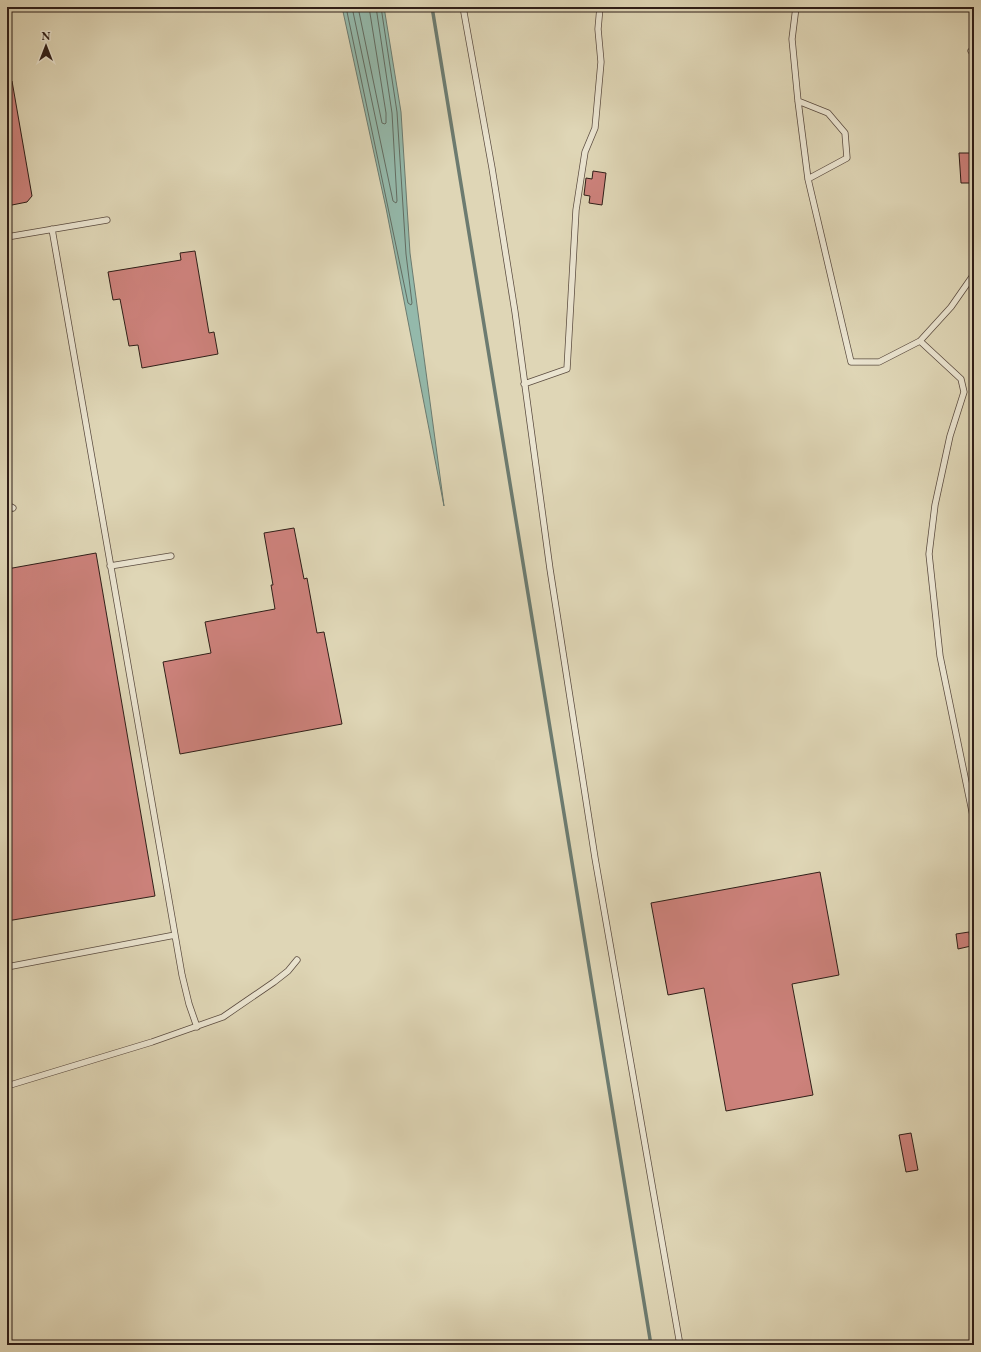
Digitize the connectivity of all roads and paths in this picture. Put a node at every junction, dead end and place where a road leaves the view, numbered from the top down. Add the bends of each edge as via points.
1 (463, 7) edge
2 (600, 7) edge
3 (796, 7) edge
4 (974, 49) edge
5 (974, 55) edge
6 (798, 101) junction
7 (808, 179) junction
8 (107, 220) dead end
9 (52, 229) junction
10 (7, 237) edge
11 (974, 274) edge
12 (920, 341) junction
13 (524, 384) junction
14 (170, 556) dead end
15 (110, 566) junction
16 (974, 821) edge
17 (175, 935) junction
18 (297, 960) dead end
19 (7, 967) edge
20 (197, 1027) junction
21 (7, 1086) edge
22 (680, 1345) edge

1 - 13 lane via 492,168
2 - 13 lane via 598,29 601,62 595,128 585,152 576,210 566,369
3 - 6 lane via 792,39
4 - 5 lane via 971,51
6 - 7 lane
6 - 7 lane via 828,113 845,133 847,158
7 - 12 lane via 851,362 879,362
8 - 9 lane
9 - 10 lane
9 - 15 lane
11 - 12 lane via 952,307
12 - 16 lane via 961,379 964,392 946,451 935,505 929,554 940,656
13 - 22 lane via 595,858
14 - 15 lane
15 - 17 lane
17 - 19 lane
17 - 20 lane via 184,986
18 - 20 lane via 274,982 230,1014
20 - 21 lane

